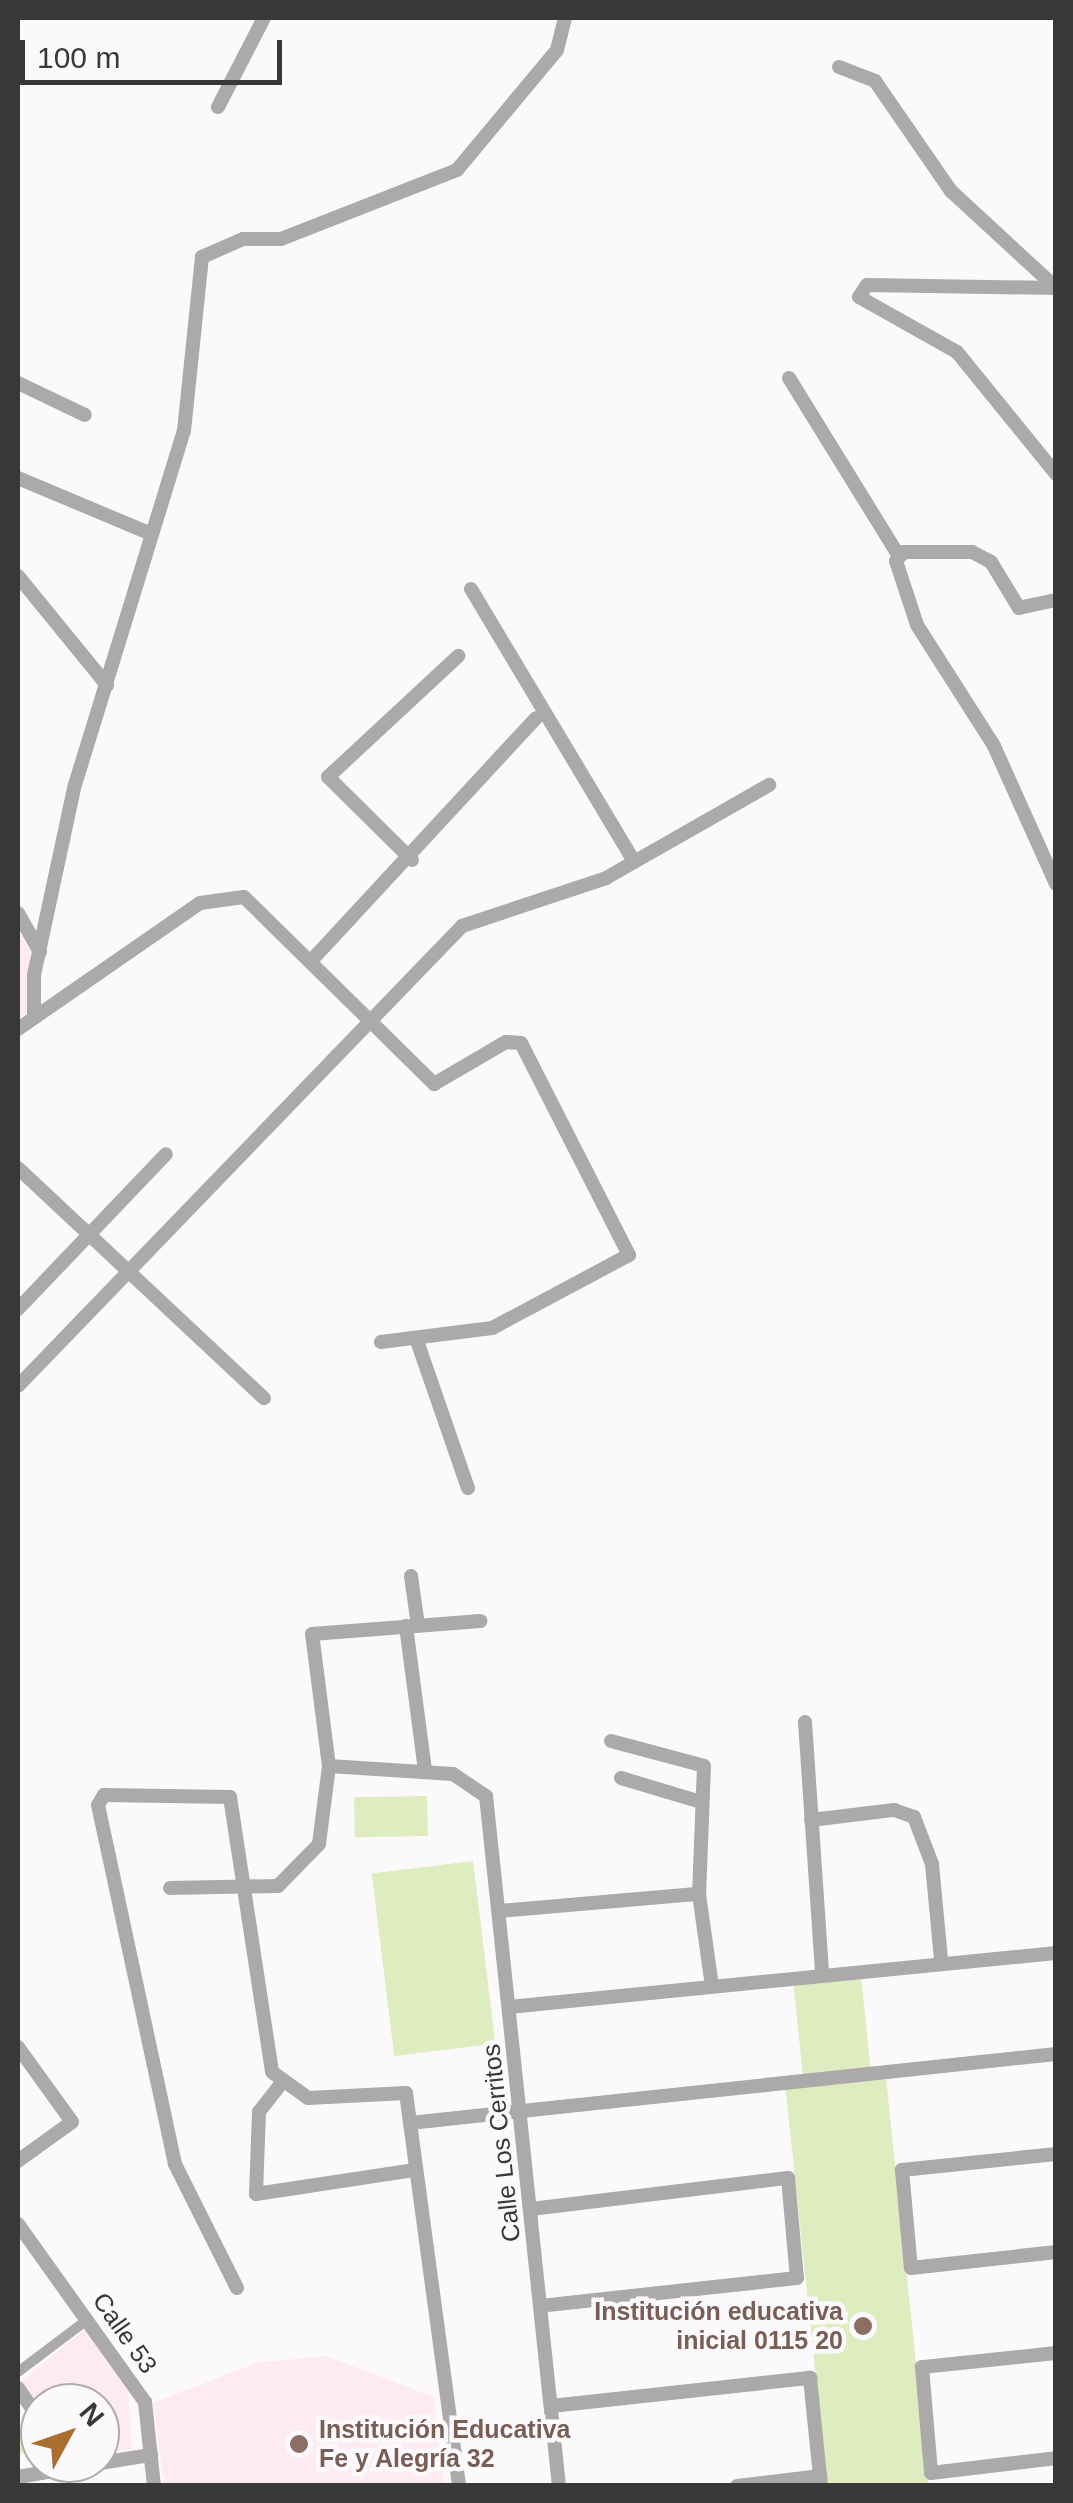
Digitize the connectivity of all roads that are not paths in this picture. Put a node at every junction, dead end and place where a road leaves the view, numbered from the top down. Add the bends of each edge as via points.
1 (264, 18) edge
2 (564, 18) edge
3 (839, 67) dead end
4 (218, 107) dead end
5 (1056, 288) edge
6 (789, 378) dead end
7 (18, 382) edge
8 (85, 415) dead end
9 (1056, 474) edge
10 (18, 478) edge
11 (151, 534) junction
12 (899, 556) junction
13 (18, 576) edge
14 (472, 589) dead end
15 (1056, 600) edge
16 (458, 656) dead end
17 (108, 685) junction
18 (536, 718) dead end
19 (769, 785) dead end
20 (412, 860) junction
21 (633, 860) junction
22 (1056, 884) edge
23 (18, 912) edge
24 (40, 952) junction
25 (311, 960) junction
26 (34, 1017) junction
27 (18, 1029) edge
28 (369, 1029) junction
29 (166, 1154) dead end
30 (18, 1168) edge
31 (88, 1235) junction
32 (130, 1276) junction
33 (18, 1309) edge
34 (416, 1338) junction
35 (381, 1342) dead end
36 (18, 1386) edge
37 (264, 1398) dead end
38 (468, 1488) dead end
39 (412, 1576) dead end
40 (481, 1622) dead end
41 (412, 1626) junction
42 (805, 1722) dead end
43 (611, 1740) dead end
44 (329, 1766) junction
45 (425, 1770) junction
46 (621, 1778) dead end
47 (701, 1802) junction
48 (811, 1820) junction
49 (170, 1888) dead end
50 (250, 1892) junction
51 (698, 1894) junction
52 (499, 1911) junction
53 (1056, 1953) edge
54 (941, 1960) junction
55 (822, 1972) junction
56 (712, 1986) junction
57 (509, 2007) junction
58 (18, 2046) edge
59 (1056, 2054) edge
60 (280, 2085) junction
61 (520, 2108) junction
62 (410, 2123) junction
63 (1056, 2154) edge
64 (18, 2161) edge
65 (415, 2170) junction
66 (531, 2209) junction
67 (18, 2224) edge
68 (1056, 2252) edge
69 (237, 2288) dead end
70 (541, 2306) junction
71 (88, 2319) junction
72 (1056, 2354) edge
73 (18, 2372) edge
74 (552, 2406) junction
75 (151, 2455) junction
76 (1056, 2458) edge
77 (120, 2460) edge
78 (820, 2481) edge
79 (154, 2486) edge
80 (459, 2486) edge
81 (559, 2486) edge
82 (737, 2486) edge

1 - 4 street
2 - 11 street via 556,50 458,170 281,239 204,253 184,431
3 - 5 street via 875,81 951,191
5 - 9 street via 867,285 859,297 957,352
6 - 12 street
7 - 8 street
10 - 11 street
11 - 17 street
12 - 15 street via 972,552 991,562 1019,608
12 - 22 street via 917,625 994,746
13 - 17 street
14 - 21 street
16 - 20 street via 328,777
17 - 24 street
18 - 20 street
19 - 21 street
20 - 25 street
21 - 28 street via 606,878 462,926
23 - 24 street
24 - 26 street
25 - 26 street via 244,897 211,897
25 - 28 street
26 - 27 street
28 - 32 street
28 - 34 street via 440,1085 506,1042 521,1043 630,1246 622,1262 528,1314
29 - 31 street
30 - 31 street
31 - 32 street
31 - 33 street
32 - 36 street
32 - 37 street
34 - 35 street
34 - 38 street
39 - 41 street
40 - 41 street
41 - 44 street via 312,1634
41 - 45 street
42 - 48 street
43 - 47 street via 704,1766
44 - 45 street
44 - 50 street via 319,1844 278,1886
45 - 52 street, Calle Los Cerritos via 469,1777 486,1796
46 - 47 street
47 - 51 street
48 - 54 street via 894,1810 914,1817 932,1864
48 - 55 street
49 - 50 street
50 - 60 street
50 - 69 street via 230,1798 100,1799 174,2164
51 - 52 street
51 - 56 street
52 - 57 street, Calle Los Cerritos
53 - 54 street
54 - 55 street
55 - 56 street
56 - 57 street
57 - 61 street, Calle Los Cerritos
58 - 64 street via 72,2122
59 - 61 street
60 - 62 street via 308,2098 406,2093
60 - 65 street via 259,2112 256,2194
61 - 62 street
61 - 66 street, Calle Los Cerritos
62 - 65 street
63 - 68 street via 902,2170 911,2268
65 - 80 street
66 - 70 street, Calle Los Cerritos
66 - 70 street via 788,2178 798,2278
67 - 71 street, Calle 53
70 - 74 street, Calle Los Cerritos
71 - 73 street
71 - 75 street, Calle 53 via 145,2402
72 - 76 street via 922,2367 931,2473
74 - 78 street via 810,2378
74 - 81 street, Calle Los Cerritos
75 - 77 street
75 - 79 street, Calle 53
78 - 82 street

